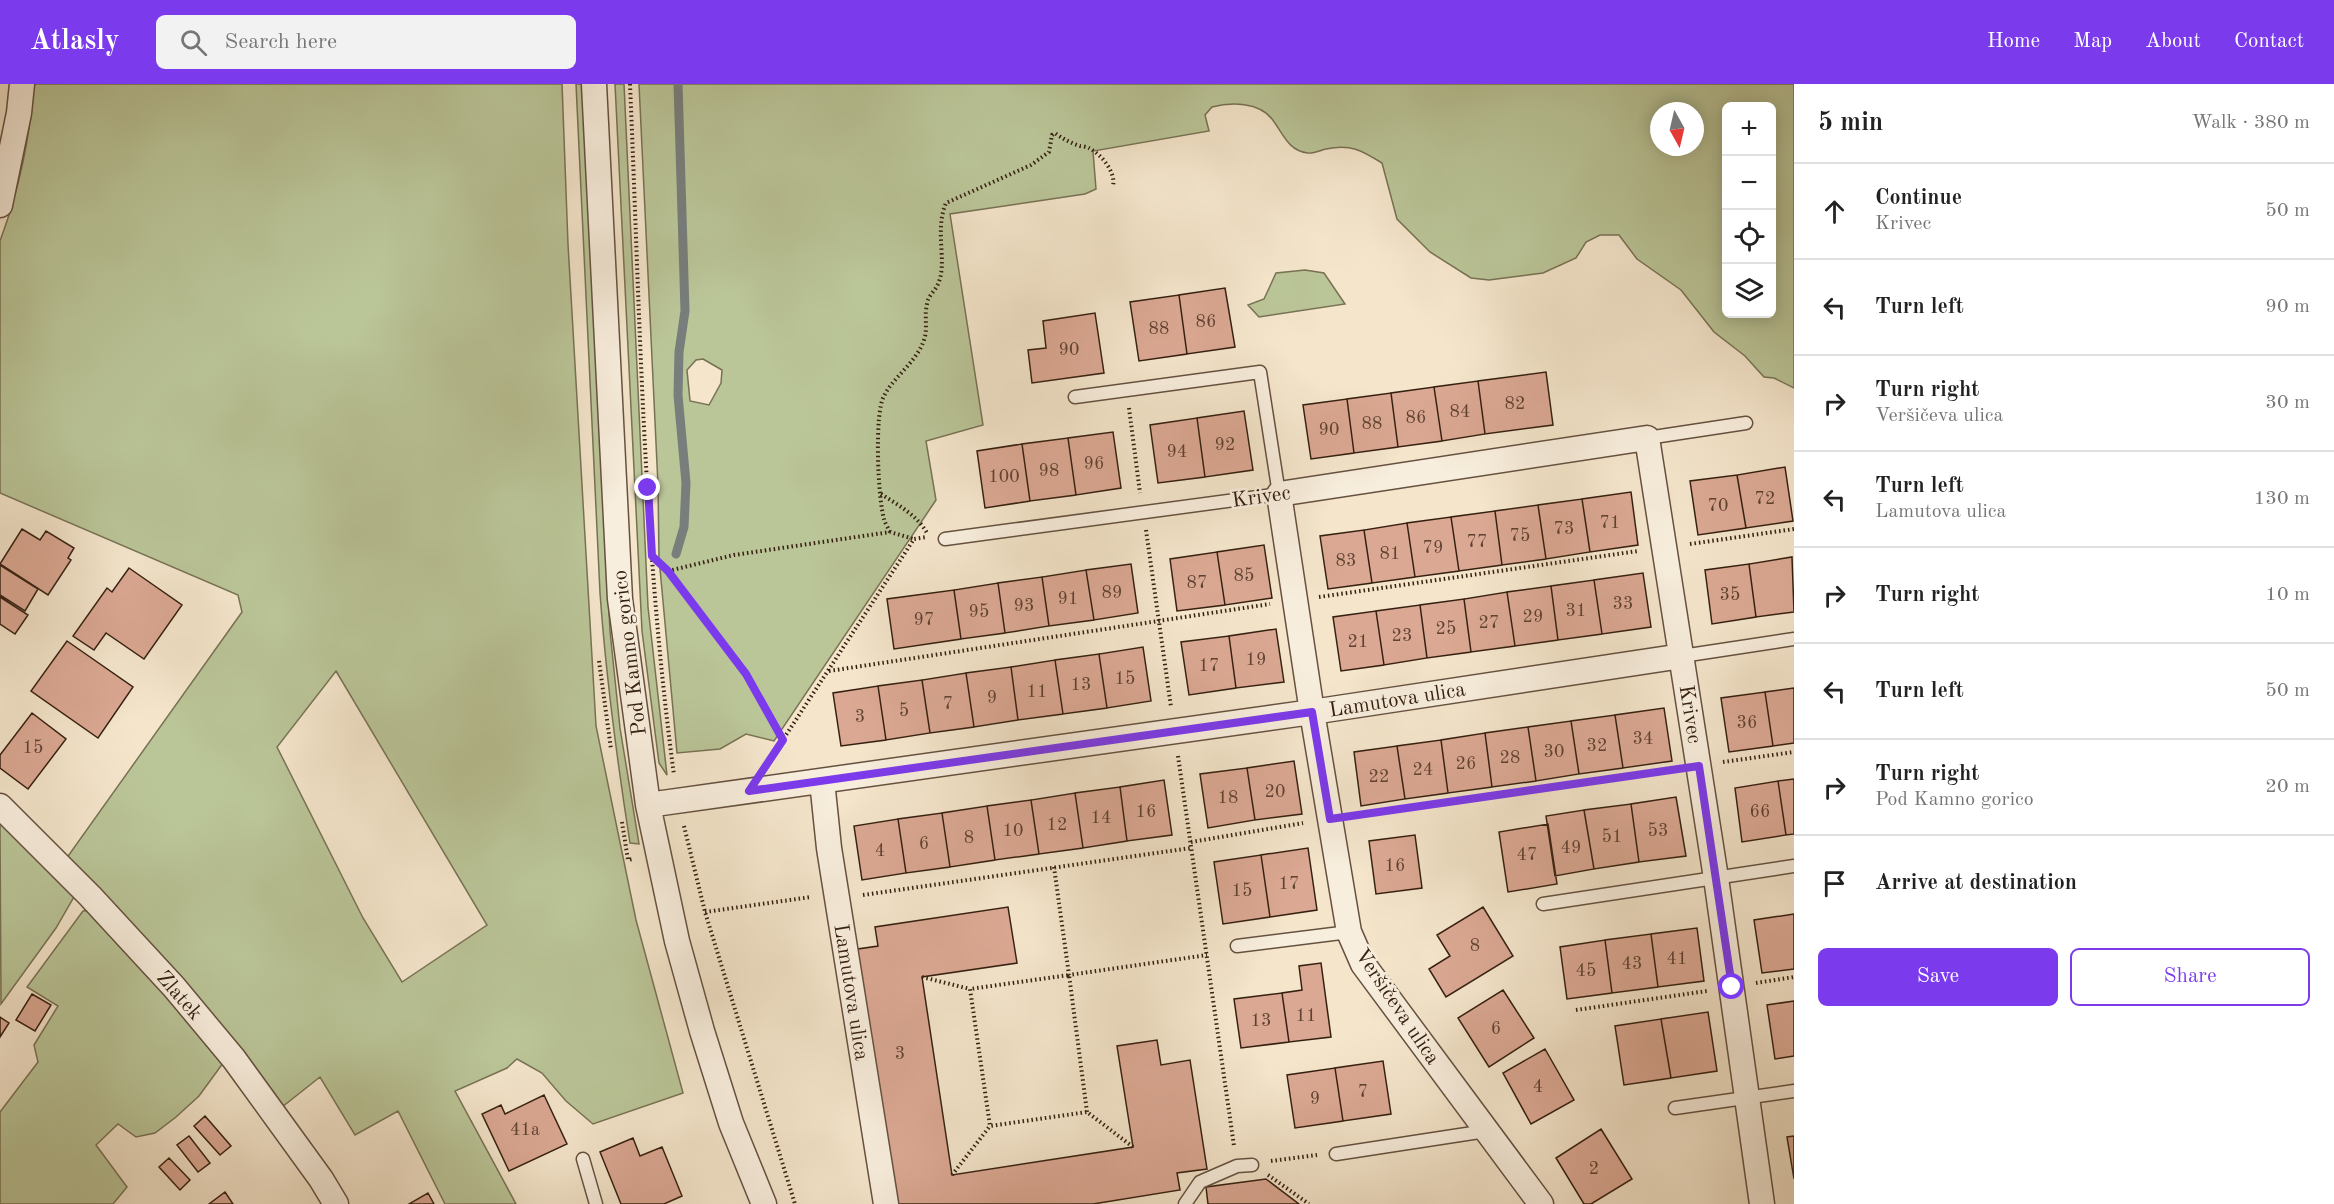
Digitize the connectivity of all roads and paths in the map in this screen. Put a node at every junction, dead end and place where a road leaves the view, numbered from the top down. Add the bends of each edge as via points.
1 (22, 84) edge
2 (594, 84) edge
3 (630, 84) edge
4 (1113, 186) dead end
5 (0, 205) edge
6 (1126, 390) junction
7 (1075, 397) dead end
8 (1746, 423) dead end
9 (1647, 438) junction
10 (881, 493) junction
11 (1279, 494) junction
12 (1143, 512) junction
13 (890, 532) junction
14 (914, 539) junction
15 (945, 539) dead end
16 (652, 556) junction
17 (668, 571) junction
18 (1794, 639) edge
19 (1682, 656) junction
20 (1312, 712) junction
21 (1175, 731) junction
22 (783, 740) junction
23 (1794, 752) edge
24 (1699, 766) junction
25 (822, 781) junction
26 (749, 791) junction
27 (677, 801) junction
28 (648, 805) junction
29 (0, 806) edge
30 (1330, 819) junction
31 (1191, 842) junction
32 (1191, 848) junction
33 (1794, 866) edge
34 (1054, 867) junction
35 (1716, 878) junction
36 (837, 898) junction
37 (1543, 904) dead end
38 (705, 912) junction
39 (1349, 932) junction
40 (1237, 946) dead end
41 (1207, 955) junction
42 (1069, 975) junction
43 (922, 977) dead end
44 (1794, 977) edge
45 (1732, 987) junction
46 (970, 989) junction
47 (1576, 1010) dead end
48 (1794, 1091) edge
49 (1748, 1098) junction
50 (1676, 1108) dead end
51 (1087, 1112) junction
52 (990, 1126) junction
53 (1486, 1131) junction
54 (1133, 1147) dead end
55 (1336, 1154) joint
56 (583, 1159) dead end
57 (1252, 1165) junction
58 (1237, 1166) junction
59 (952, 1175) dead end
60 (336, 1204) edge
61 (596, 1204) edge
62 (764, 1204) edge
63 (795, 1204) edge
64 (886, 1204) edge
65 (1185, 1204) edge
66 (1309, 1204) edge
67 (1541, 1204) edge
68 (1762, 1204) edge

1 - 5 street
2 - 28 street, Pod Kamno gorico via 620,599
3 - 16 path, Pod Kamno gorico
4 - 10 path via 1109,168 1099,156 1055,133 1049,152 1031,165 946,203 940,217 939,284 927,301 925,339 882,399 878,456
6 - 7 lane
6 - 11 lane via 1260,372
6 - 12 path
8 - 9 lane, Krivec
9 - 11 street, Krivec
9 - 19 street, Krivec
10 - 13 path
10 - 14 path via 923,525 929,536
11 - 12 lane, Krivec
11 - 20 street, Veršičeva ulica
12 - 15 lane, Krivec
12 - 21 path
13 - 14 path
13 - 17 path via 734,555
14 - 22 path
16 - 17 path
16 - 27 path, Pod Kamno gorico
17 - 22 path via 746,674
18 - 19 lane, Lamutova ulica
19 - 20 street, Lamutova ulica
19 - 24 street, Krivec
20 - 21 street, Lamutova ulica
20 - 30 street, Veršičeva ulica
21 - 25 street, Lamutova ulica
21 - 31 path
22 - 26 path
23 - 24 path
24 - 30 path
24 - 35 street, Krivec
25 - 26 street, Lamutova ulica
25 - 36 street, Lamutova ulica
26 - 27 street, Lamutova ulica
27 - 28 street, Lamutova ulica
27 - 38 path, Pod Kamno gorico
28 - 62 street, Pod Kamno gorico via 676,941 702,1031 731,1123
29 - 60 street, Zlatek via 174,987 234,1059
30 - 31 path
30 - 39 street, Veršičeva ulica
31 - 32 path
32 - 34 path
32 - 41 path
33 - 35 lane
34 - 36 path
34 - 42 path
35 - 37 lane
35 - 45 street, Krivec
36 - 38 path via 820,896
36 - 64 street, Lamutova ulica
38 - 63 path, Pod Kamno gorico
39 - 40 lane
39 - 53 street, Veršičeva ulica via 1363,964
41 - 42 path
41 - 58 path
42 - 46 path
42 - 51 path
43 - 46 path
44 - 45 path
45 - 47 path
45 - 49 street, Krivec
46 - 52 path
48 - 49 lane
49 - 50 lane
49 - 68 street, Krivec
51 - 52 path
51 - 54 path
52 - 59 path
53 - 55 lane
53 - 67 street, Veršičeva ulica
55 - 57 path
56 - 61 lane
57 - 58 lane
57 - 66 path
58 - 65 lane via 1200,1182

